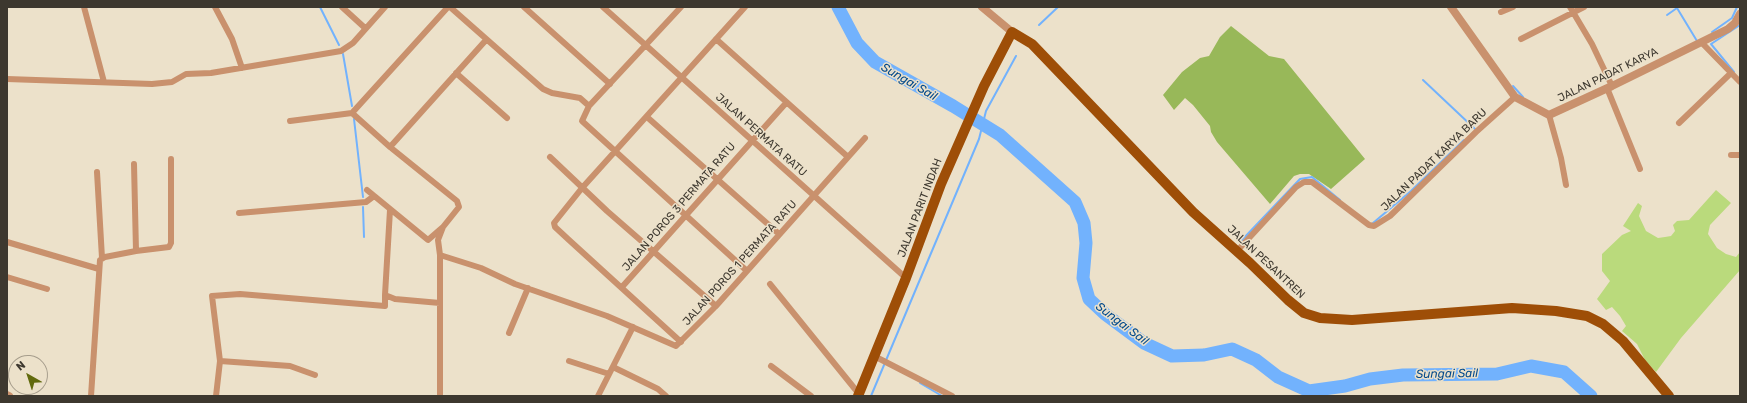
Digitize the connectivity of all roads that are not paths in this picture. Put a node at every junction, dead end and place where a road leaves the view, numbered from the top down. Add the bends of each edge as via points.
1 (84, 7) edge
2 (215, 7) edge
3 (342, 7) edge
4 (385, 7) edge
5 (449, 7) edge
6 (524, 7) edge
7 (604, 7) edge
8 (681, 7) edge
9 (745, 7) edge
10 (982, 7) edge
11 (1451, 7) edge
12 (1513, 7) edge
13 (1584, 7) edge
14 (1572, 10) edge
15 (1501, 12) dead end
16 (1740, 14) edge
17 (365, 28) junction
18 (1012, 32) junction
19 (716, 39) junction
20 (1521, 39) dead end
21 (486, 40) junction
22 (1702, 42) junction
23 (646, 46) junction
24 (242, 68) junction
25 (456, 73) junction
26 (1731, 73) junction
27 (681, 77) junction
28 (7, 80) edge
29 (104, 82) junction
30 (1740, 82) edge
31 (610, 84) junction
32 (1609, 87) junction
33 (1515, 97) junction
34 (786, 103) junction
35 (589, 106) junction
36 (352, 113) junction
37 (1549, 115) junction
38 (647, 117) junction
39 (507, 118) dead end
40 (290, 121) dead end
41 (1680, 123) dead end
42 (865, 138) dead end
43 (751, 141) junction
44 (390, 147) junction
45 (616, 152) junction
46 (1731, 155) dead end
47 (1740, 155) edge
48 (550, 157) dead end
49 (848, 157) junction
50 (171, 159) dead end
51 (134, 164) dead end
52 (1640, 168) dead end
53 (97, 172) dead end
54 (717, 179) junction
55 (1566, 185) dead end
56 (582, 188) junction
57 (367, 190) dead end
58 (374, 196) junction
59 (814, 196) junction
60 (390, 210) junction
61 (239, 213) dead end
62 (686, 215) junction
63 (443, 227) junction
64 (779, 234) junction
65 (7, 242) edge
66 (136, 251) junction
67 (653, 251) junction
68 (1237, 251) junction
69 (440, 255) junction
70 (102, 258) junction
71 (99, 269) junction
72 (747, 271) junction
73 (7, 277) edge
74 (906, 278) junction
75 (770, 284) dead end
76 (622, 287) junction
77 (528, 288) junction
78 (47, 289) dead end
79 (385, 295) junction
80 (440, 303) junction
81 (716, 306) junction
82 (633, 328) junction
83 (509, 333) dead end
84 (681, 342) junction
85 (877, 357) junction
86 (220, 361) junction
87 (569, 361) dead end
88 (771, 366) dead end
89 (612, 367) junction
90 (609, 374) junction
91 (315, 375) dead end
92 (858, 395) edge
93 (91, 396) edge
94 (216, 396) edge
95 (440, 396) edge
96 (598, 396) edge
97 (666, 396) edge
98 (811, 396) edge
99 (952, 396) edge
100 (1669, 396) edge

1 - 29 street
2 - 24 street via 232,39
3 - 17 street
4 - 17 street
5 - 21 street
5 - 36 street
6 - 31 street
7 - 23 street, JALAN PERMATA RATU
8 - 23 street
9 - 19 street
10 - 18 street
11 - 33 street, JALAN PADAT KARYA
12 - 15 street
13 - 14 street
14 - 20 street
14 - 32 street via 1592,44
16 - 22 street, JALAN PADAT KARYA via 1728,29
17 - 24 street via 353,43 341,50
18 - 68 main road, JALAN PESANTREN via 1032,44 1165,184
18 - 74 main road, JALAN PARIT INDAH via 984,86 941,184
19 - 27 street
19 - 34 street
21 - 25 street
21 - 35 street via 543,89 580,98
22 - 26 street
22 - 32 street, JALAN PADAT KARYA
23 - 27 street, JALAN PERMATA RATU
23 - 31 street
24 - 29 street via 186,74 172,82
25 - 39 street
25 - 44 street
26 - 30 street
26 - 41 street
27 - 38 street
27 - 43 street, JALAN PERMATA RATU
28 - 29 street
31 - 35 street
32 - 37 street, JALAN PADAT KARYA
32 - 52 street
33 - 37 street, JALAN PADAT KARYA
33 - 68 street, JALAN PADAT KARYA BARU via 1390,216 1374,226 1369,225 1312,182 1304,182 1296,187
34 - 43 street, JALAN POROS 3 PERMATA RATU
34 - 49 street
35 - 45 street via 582,122
36 - 40 street
36 - 44 street
37 - 55 street
38 - 45 street
38 - 54 street
42 - 49 street, JALAN POROS 1 PERMATA RATU
43 - 54 street, JALAN POROS 3 PERMATA RATU
43 - 59 street, JALAN PERMATA RATU
44 - 63 street via 458,203 458,209
45 - 56 street
45 - 62 street
46 - 47 street
48 - 56 street
49 - 59 street, JALAN POROS 1 PERMATA RATU
50 - 66 street via 170,245 166,249
51 - 66 street
53 - 70 street
54 - 62 street, JALAN POROS 3 PERMATA RATU
54 - 64 street
56 - 67 street
56 - 76 street via 554,225
57 - 58 street
58 - 60 street
58 - 61 street via 366,202
59 - 64 street, JALAN POROS 1 PERMATA RATU
59 - 74 street, JALAN PERMATA RATU
60 - 63 street via 428,240
60 - 79 street
62 - 67 street, JALAN POROS 3 PERMATA RATU
62 - 72 street
63 - 69 street via 438,240
64 - 72 street, JALAN POROS 1 PERMATA RATU
65 - 71 street
66 - 70 street
67 - 76 street, JALAN POROS 3 PERMATA RATU
67 - 81 street
68 - 100 main road, JALAN PESANTREN via 1288,300 1304,312 1320,318 1352,320 1512,308 1587,316 1603,324 1622,341
69 - 77 street via 482,268
69 - 80 street
70 - 71 street
71 - 93 street
72 - 81 street, JALAN POROS 1 PERMATA RATU
73 - 78 street
74 - 85 main road, JALAN PARIT INDAH
75 - 92 street
76 - 84 street
77 - 82 street via 608,316
77 - 83 street
79 - 80 street via 395,299
79 - 86 street via 385,306 240,294 212,296
80 - 95 street
81 - 84 street, JALAN POROS 1 PERMATA RATU
82 - 84 street via 676,346
82 - 89 street
85 - 92 main road, JALAN PARIT INDAH
85 - 99 street
86 - 91 street via 290,366
86 - 94 street
87 - 90 street
88 - 98 street
89 - 90 street
89 - 97 street via 658,389
90 - 96 street

